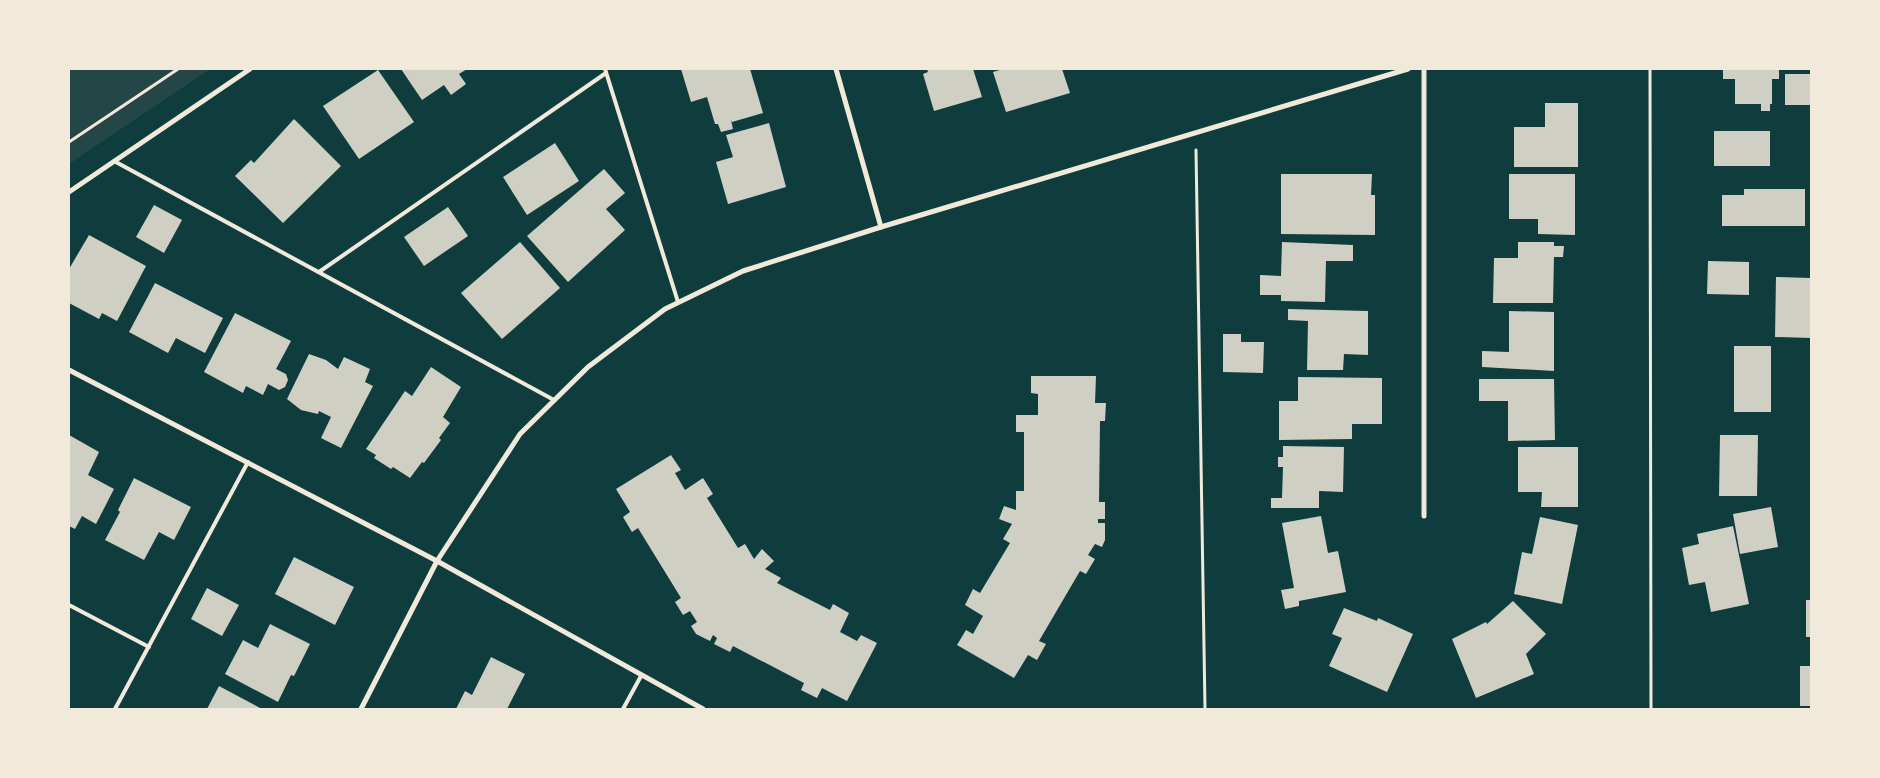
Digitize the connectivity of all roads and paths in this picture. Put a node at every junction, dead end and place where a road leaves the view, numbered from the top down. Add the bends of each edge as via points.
1 (178, 69) edge
2 (250, 69) edge
3 (836, 69) edge
4 (1408, 69) edge
5 (1424, 69) edge
6 (1650, 69) edge
7 (605, 71) edge
8 (1196, 133) junction
9 (69, 142) edge
10 (114, 161) junction
11 (69, 192) edge
12 (881, 227) junction
13 (319, 272) junction
14 (678, 302) junction
15 (69, 370) edge
16 (554, 400) junction
17 (248, 462) junction
18 (1424, 516) dead end
19 (437, 561) junction
20 (69, 605) edge
21 (149, 647) junction
22 (641, 676) junction
23 (115, 709) edge
24 (361, 709) edge
25 (623, 709) edge
26 (703, 709) edge
27 (1205, 709) edge
28 (1651, 709) edge

1 - 9 path
2 - 10 street
3 - 12 street
4 - 8 street
5 - 18 street
6 - 28 path
7 - 13 lane
7 - 14 lane
8 - 12 street
8 - 27 path
10 - 11 street
10 - 13 lane
12 - 14 street via 743,271
13 - 16 lane
14 - 16 street via 588,367
15 - 17 street
16 - 19 street via 520,434
17 - 19 street
17 - 21 lane
19 - 22 street
19 - 24 street
20 - 21 lane
21 - 23 lane
22 - 25 lane
22 - 26 street

